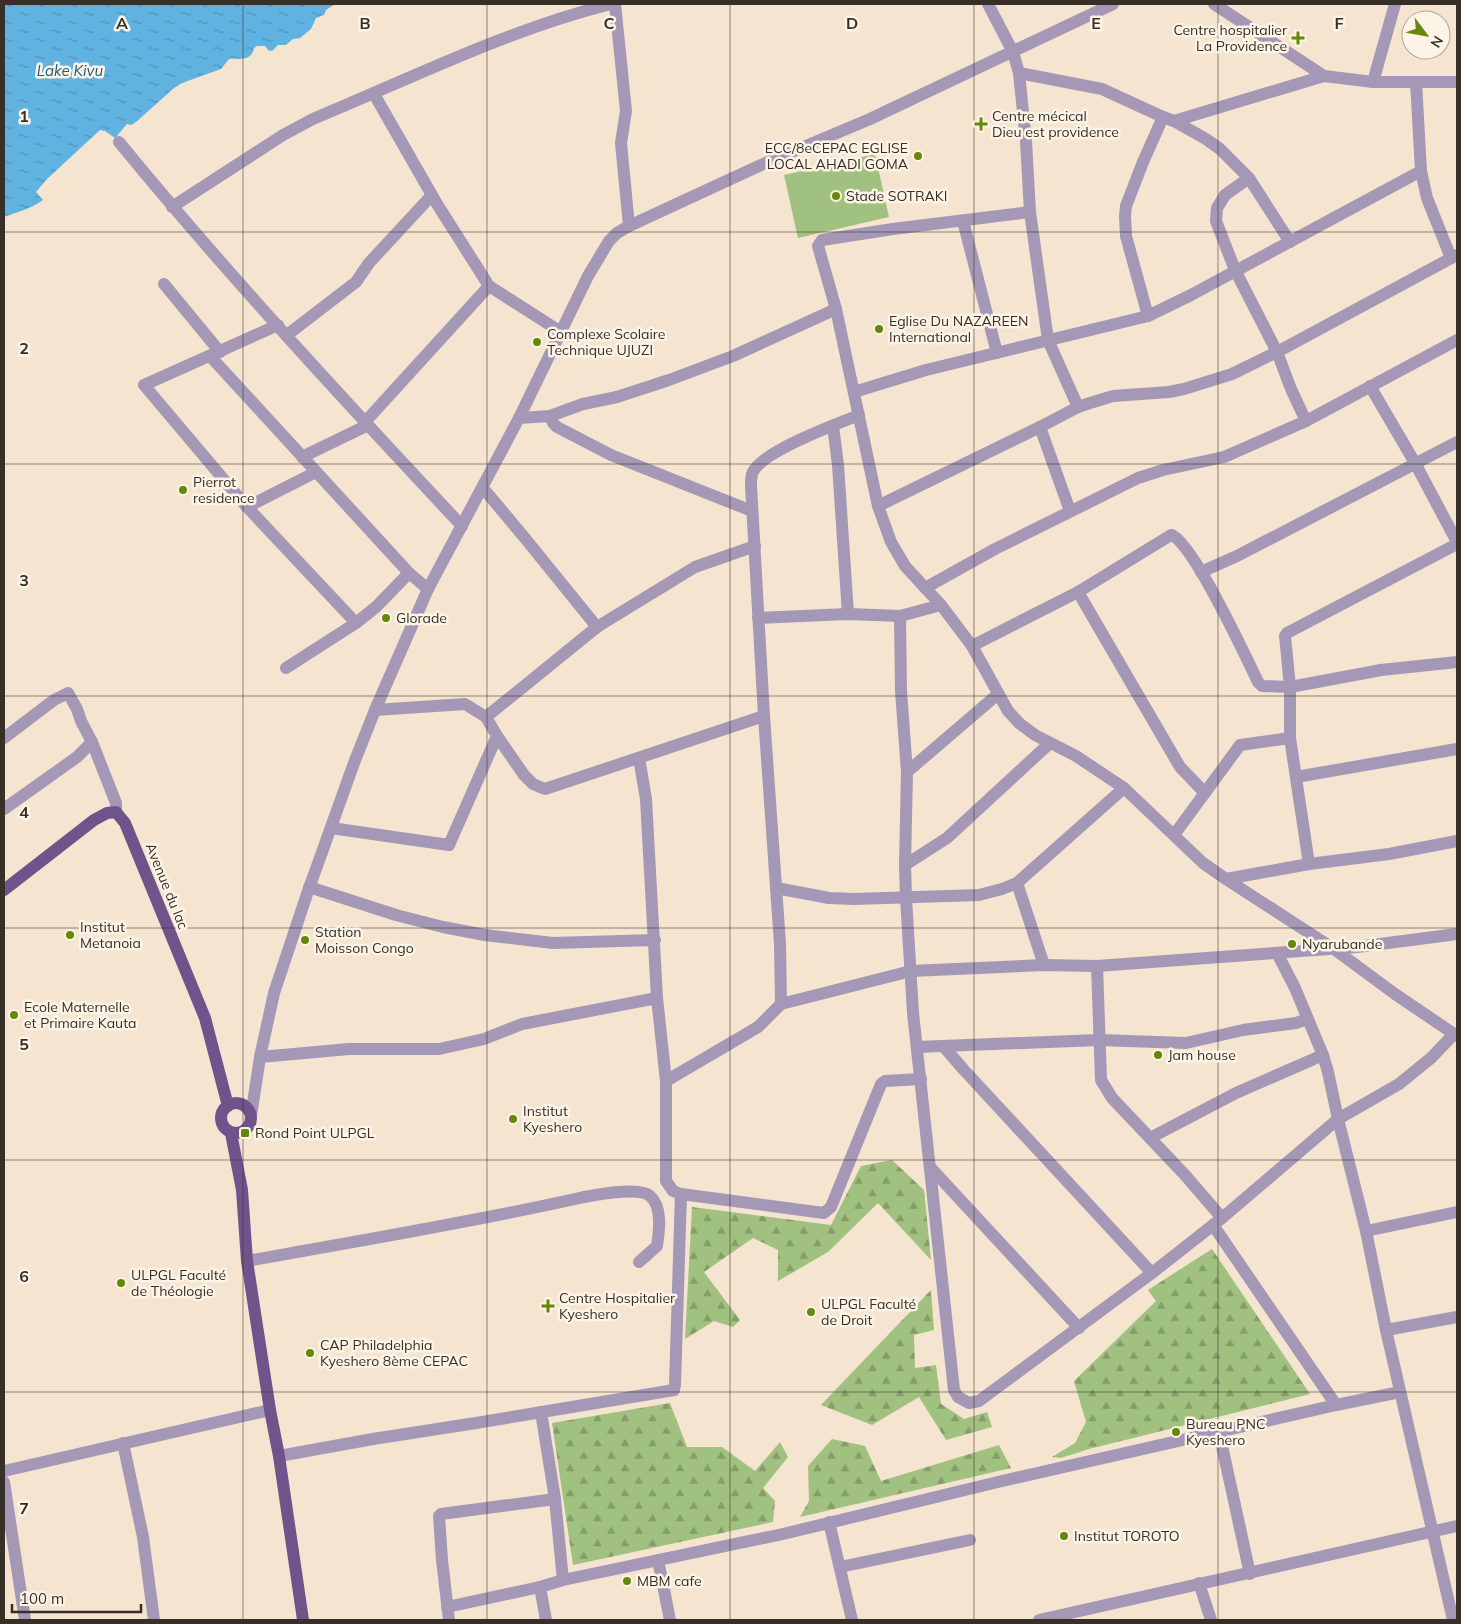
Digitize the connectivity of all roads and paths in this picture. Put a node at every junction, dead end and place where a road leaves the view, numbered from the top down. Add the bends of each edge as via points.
1 (611, 4) edge
2 (615, 4) edge
3 (988, 4) edge
4 (1114, 4) edge
5 (1214, 4) edge
6 (1395, 4) edge
7 (1013, 52) junction
8 (1020, 73) junction
9 (1324, 76) junction
10 (1373, 82) junction
11 (1416, 82) junction
12 (1457, 82) edge
13 (374, 94) junction
14 (1168, 119) junction
15 (119, 142) dead end
16 (1421, 171) junction
17 (1249, 178) junction
18 (432, 195) junction
19 (172, 207) junction
20 (1030, 212) junction
21 (963, 221) junction
22 (629, 226) junction
23 (1290, 242) junction
24 (1454, 256) edge
25 (1235, 270) junction
26 (164, 284) dead end
27 (489, 286) junction
28 (836, 309) junction
29 (1148, 316) junction
30 (278, 325) junction
31 (561, 332) junction
32 (287, 335) junction
33 (1048, 340) junction
34 (1457, 340) edge
35 (1277, 352) junction
36 (997, 353) junction
37 (215, 354) junction
38 (1370, 386) junction
39 (854, 392) junction
40 (1078, 407) junction
41 (859, 415) junction
42 (550, 416) junction
43 (519, 418) junction
44 (1306, 421) junction
45 (366, 423) junction
46 (833, 426) junction
47 (1040, 427) junction
48 (1457, 442) edge
49 (302, 456) junction
50 (1415, 463) junction
51 (316, 472) junction
52 (482, 488) junction
53 (878, 506) junction
54 (247, 507) junction
55 (752, 511) junction
56 (1070, 512) junction
57 (462, 526) junction
58 (1457, 543) edge
59 (755, 546) junction
60 (1201, 572) junction
61 (409, 573) junction
62 (925, 588) junction
63 (428, 589) junction
64 (1078, 592) junction
65 (941, 605) junction
66 (848, 614) junction
67 (900, 616) junction
68 (758, 618) junction
69 (356, 623) junction
70 (597, 627) junction
71 (972, 646) junction
72 (1457, 662) edge
73 (286, 668) dead end
74 (1290, 687) junction
75 (998, 694) junction
76 (375, 710) junction
77 (764, 716) junction
78 (486, 717) junction
79 (497, 736) junction
80 (4, 738) edge
81 (1290, 738) junction
82 (92, 742) junction
83 (1050, 743) junction
84 (1457, 749) edge
85 (639, 758) junction
86 (907, 772) junction
87 (1296, 777) junction
88 (1124, 788) junction
89 (1205, 793) junction
90 (4, 809) edge
91 (116, 812) junction
92 (331, 828) junction
93 (1174, 835) junction
94 (1457, 841) edge
95 (905, 864) junction
96 (1308, 864) junction
97 (1226, 879) junction
98 (1017, 882) junction
99 (309, 887) junction
100 (776, 888) junction
101 (4, 890) edge
102 (906, 898) junction
103 (1457, 934) edge
104 (655, 940) junction
105 (1334, 949) junction
106 (1277, 953) junction
107 (1044, 965) junction
108 (1098, 966) junction
109 (911, 971) junction
110 (657, 998) junction
111 (781, 1004) junction
112 (1308, 1020) junction
113 (1456, 1035) edge
114 (1099, 1040) junction
115 (944, 1046) junction
116 (917, 1047) junction
117 (1323, 1055) junction
118 (260, 1057) junction
119 (921, 1079) junction
120 (666, 1081) junction
121 (228, 1106) junction
122 (251, 1116) junction
123 (1338, 1119) junction
124 (231, 1133) junction
125 (1150, 1138) junction
126 (930, 1166) junction
127 (681, 1194) junction
128 (1457, 1212) edge
129 (1218, 1221) junction
130 (1366, 1232) junction
131 (247, 1260) junction
132 (639, 1262) dead end
133 (1152, 1273) junction
134 (1457, 1317) edge
135 (1079, 1328) junction
136 (1386, 1330) junction
137 (1400, 1392) junction
138 (1336, 1405) junction
139 (270, 1410) junction
140 (541, 1412) junction
141 (1219, 1432) junction
142 (123, 1443) junction
143 (280, 1456) junction
144 (4, 1471) edge
145 (4, 1482) edge
146 (555, 1500) junction
147 (829, 1522) junction
148 (1457, 1526) edge
149 (1432, 1532) junction
150 (970, 1540) dead end
151 (658, 1560) junction
152 (840, 1567) junction
153 (1250, 1574) junction
154 (563, 1580) junction
155 (1199, 1583) junction
156 (540, 1587) junction
157 (448, 1614) edge
158 (25, 1620) edge
159 (154, 1620) edge
160 (303, 1620) edge
161 (546, 1620) edge
162 (670, 1620) edge
163 (852, 1620) edge
164 (1038, 1620) edge
165 (1211, 1620) edge
166 (1453, 1620) edge

1 - 13 street via 506,37
2 - 22 street via 626,111 621,143
3 - 7 street
4 - 7 street
5 - 9 street
6 - 10 street
7 - 8 street
7 - 22 street
8 - 14 street via 1102,89
8 - 20 street
9 - 10 street
9 - 14 street
10 - 11 street
11 - 12 street
11 - 16 street
13 - 18 street
13 - 19 street via 283,135
14 - 17 street via 1213,143
14 - 29 street via 1143,162 1126,206 1126,236
15 - 19 street
16 - 23 street
16 - 24 street via 1427,198
17 - 23 street
17 - 25 street via 1225,194 1217,208 1216,221
18 - 27 street
18 - 32 street via 369,263 356,282
19 - 30 street
20 - 21 street
20 - 33 street
21 - 28 street via 822,240 818,246
21 - 36 street
22 - 31 street via 603,248
23 - 25 street
24 - 35 street
25 - 29 street
25 - 35 street
26 - 37 street
27 - 31 street
27 - 45 street
28 - 39 street
28 - 42 street via 732,356 616,397
29 - 33 street
30 - 32 street
30 - 37 street
31 - 43 street
32 - 45 street
33 - 36 street
33 - 40 street
34 - 38 street
35 - 40 street via 1200,385 1169,392 1113,396
35 - 44 street
36 - 39 street
37 - 49 street
37 - 54 street via 144,385
38 - 44 street
38 - 50 street
39 - 41 street
40 - 47 street
41 - 46 street
41 - 53 street
42 - 43 street
42 - 55 street via 557,427 611,455
43 - 52 street
44 - 56 street via 1224,457 1150,473
45 - 49 street
45 - 57 street
46 - 55 street via 796,440 756,467 752,474
46 - 66 street
47 - 53 street
47 - 56 street
48 - 50 street
49 - 51 street
50 - 58 street
50 - 60 street
51 - 54 street
51 - 61 street
52 - 57 street
52 - 70 street
53 - 62 street via 891,542 905,566
54 - 69 street
55 - 59 street
56 - 62 street
57 - 63 street
58 - 74 street via 1287,633
59 - 68 street
59 - 70 street via 695,566
60 - 64 street via 1177,538 1171,536
60 - 74 street via 1259,685
61 - 63 street
61 - 69 street
62 - 65 street
63 - 76 street
64 - 71 street
64 - 89 street via 1180,767
65 - 67 street
65 - 71 street
66 - 67 street
66 - 68 street
67 - 86 street
68 - 77 street
69 - 73 street
70 - 78 street
71 - 75 street
72 - 74 street via 1381,670
74 - 81 street
75 - 83 street via 1019,723
75 - 86 street
76 - 78 street via 465,704
76 - 92 street
77 - 85 street
77 - 100 street
78 - 79 street
79 - 85 street via 524,775 545,790
79 - 92 street via 449,845
80 - 82 street via 68,693
81 - 87 street
81 - 89 street via 1240,745
82 - 90 street via 77,757
82 - 91 street via 116,803
83 - 88 street
83 - 95 street via 948,838
84 - 87 street
85 - 104 street via 646,799
86 - 95 street
87 - 96 street
88 - 93 street
88 - 98 street
89 - 93 street
91 - 101 main road via 94,820
91 - 121 main road, Avenue du lac via 125,823 205,1018
92 - 99 street
93 - 97 street via 1203,863
94 - 96 street
95 - 102 street
96 - 97 street
97 - 105 street
98 - 102 street via 979,895
98 - 107 street
99 - 104 street via 396,915 485,935 553,943
99 - 118 street via 274,993
100 - 102 street via 842,899
100 - 111 street
102 - 109 street
103 - 105 street
104 - 110 street
105 - 106 street
105 - 113 street
106 - 108 street
106 - 112 street
107 - 108 street
107 - 109 street
108 - 114 street
109 - 111 street
109 - 116 street
110 - 118 street via 522,1024 484,1039 439,1049 349,1049
110 - 120 street
111 - 120 street via 758,1027
112 - 114 street via 1186,1043
112 - 117 street
113 - 123 street via 1399,1084
114 - 115 street
114 - 125 street via 1101,1080 1112,1098
115 - 116 street
115 - 133 street
116 - 119 street
117 - 123 street
117 - 125 street via 1236,1093
118 - 122 street
119 - 126 street
119 - 127 street via 881,1084 831,1207 824,1213
120 - 127 street via 666,1181 668,1187
121 - 122 main road via 240,1104
121 - 124 main road via 222,1112 221,1120
122 - 124 main road via 247,1128 240,1133
123 - 129 street
123 - 130 street
124 - 131 main road via 242,1190
125 - 129 street
126 - 135 street
126 - 135 street via 954,1390 958,1397 969,1403 979,1401
127 - 140 street via 674,1390
128 - 130 street
129 - 133 street
129 - 138 street
130 - 136 street
131 - 132 street via 545,1207 604,1193 639,1192 649,1195 660,1221 657,1246
131 - 139 main road
133 - 135 street
134 - 136 street
136 - 137 street
137 - 138 street
137 - 149 street
138 - 141 street
139 - 142 street
139 - 143 main road
140 - 143 street
140 - 146 street
141 - 147 street
141 - 153 street
142 - 144 street
142 - 159 street via 143,1537
143 - 160 main road
145 - 158 street
146 - 154 street
146 - 157 street via 441,1514
147 - 151 street
147 - 152 street
148 - 149 street
149 - 153 street
149 - 166 street
150 - 152 street
151 - 154 street
151 - 162 street
152 - 163 street
153 - 155 street
154 - 156 street
155 - 164 street
155 - 165 street
156 - 157 street
156 - 161 street

